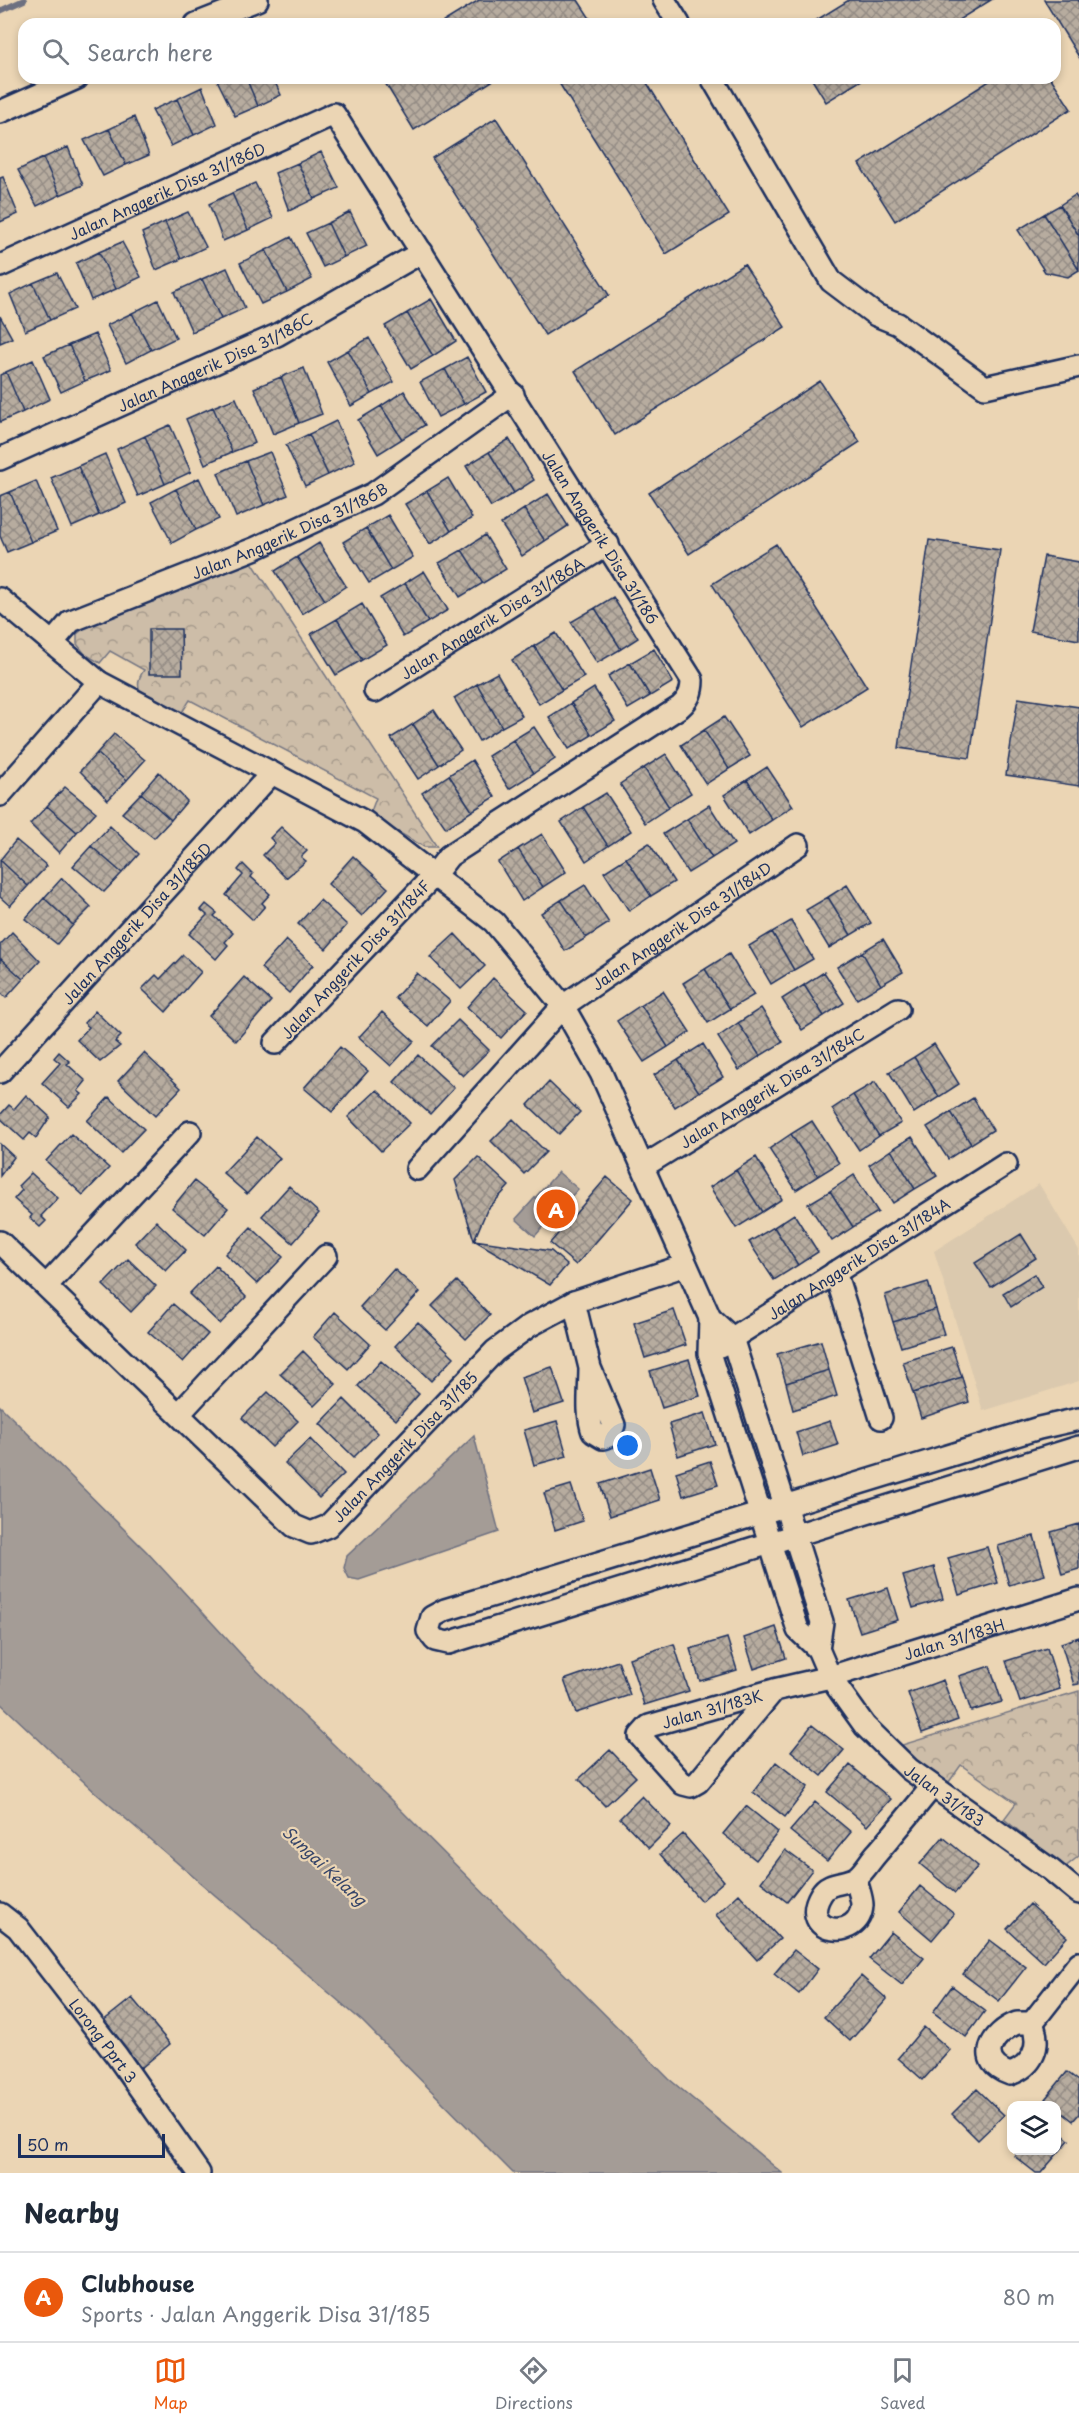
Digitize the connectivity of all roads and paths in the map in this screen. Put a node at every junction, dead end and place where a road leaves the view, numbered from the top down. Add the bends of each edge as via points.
1 (244, 0) edge
2 (257, 0) edge
3 (664, 0) edge
4 (222, 12) junction
5 (209, 18) edge
6 (675, 18) edge
7 (63, 84) edge
8 (716, 84) edge
9 (0, 112) edge
10 (334, 114) joint
11 (422, 252) junction
12 (0, 266) edge
13 (1079, 366) edge
14 (513, 394) junction
15 (0, 459) edge
16 (608, 544) junction
17 (0, 599) edge
18 (53, 642) junction
19 (99, 682) junction
20 (375, 691) dead end
21 (272, 773) junction
22 (0, 795) edge
23 (798, 845) dead end
24 (435, 874) junction
25 (563, 1006) junction
26 (898, 1009) dead end
27 (275, 1043) dead end
28 (0, 1072) edge
29 (190, 1132) dead end
30 (1006, 1164) dead end
31 (644, 1166) junction
32 (417, 1169) dead end
33 (0, 1242) edge
34 (326, 1256) dead end
35 (686, 1265) junction
36 (835, 1272) junction
37 (46, 1285) junction
38 (574, 1302) junction
39 (710, 1318) junction
40 (732, 1338) junction
41 (710, 1353) junction
42 (590, 1368) dead end
43 (179, 1414) junction
44 (880, 1418) dead end
45 (1079, 1419) edge
46 (1079, 1447) edge
47 (785, 1506) junction
48 (761, 1513) junction
49 (795, 1536) junction
50 (771, 1543) junction
51 (813, 1596) junction
52 (1079, 1599) edge
53 (789, 1604) junction
54 (818, 1649) junction
55 (830, 1677) junction
56 (774, 1690) junction
57 (931, 1788) junction
58 (856, 1878) dead end
59 (1077, 1889) edge
60 (0, 1914) edge
61 (1079, 1963) edge
62 (1032, 2023) dead end
63 (199, 2173) edge

1 - 4 street
2 - 4 street
3 - 6 street
4 - 5 street
7 - 9 street
8 - 13 street via 831,281 985,387
10 - 11 street, Jalan Anggerik Disa 31/186
10 - 12 street, Jalan Anggerik Disa 31/186D
11 - 14 street, Jalan Anggerik Disa 31/186
11 - 15 street, Jalan Anggerik Disa 31/186C via 277,335
14 - 16 street, Jalan Anggerik Disa 31/186
14 - 18 street, Jalan Anggerik Disa 31/186B via 373,494 256,548 71,621
16 - 20 street, Jalan Anggerik Disa 31/186A
16 - 24 street, Jalan Anggerik Disa 31/186 via 688,670 692,691 688,700 449,856
17 - 18 street
18 - 19 street
19 - 21 street
19 - 22 street
21 - 24 street via 365,822
21 - 28 street, Jalan Anggerik Disa 31/185D
23 - 25 street, Jalan Anggerik Disa 31/184D
24 - 25 street via 494,922
24 - 27 street, Jalan Anggerik Disa 31/184F
25 - 31 street via 601,1073
25 - 32 street, Jalan Anggerik Disa 31/184D
26 - 31 street, Jalan Anggerik Disa 31/184C
29 - 37 street
30 - 36 street, Jalan Anggerik Disa 31/184A
31 - 35 street
33 - 37 street, Jalan Anggerik Disa 31/185
34 - 43 street
35 - 38 street, Jalan Anggerik Disa 31/185
35 - 39 street
36 - 40 street, Jalan Anggerik Disa 31/184A
36 - 44 street
37 - 43 street, Jalan Anggerik Disa 31/185
38 - 42 street
38 - 43 street, Jalan Anggerik Disa 31/185 via 529,1326 495,1351 320,1531 311,1533 294,1526
39 - 40 street
39 - 41 street
40 - 41 street, Jalan Anggerik Disa 31/184A
40 - 47 street
41 - 48 street
45 - 47 street
46 - 49 street
47 - 48 street
47 - 49 street
48 - 50 street
48 - 50 street via 445,1610 432,1617 428,1630 435,1640 448,1643
49 - 50 street
49 - 51 street
50 - 53 street
51 - 53 street
51 - 54 street via 822,1622
52 - 55 street, Jalan 31/183H
53 - 54 street via 798,1630
54 - 55 street, Jalan 31/183
55 - 56 street, Jalan 31/183K
55 - 57 street, Jalan 31/183 via 865,1726
56 - 56 street, Jalan 31/183K via 691,1786 683,1784 640,1736 649,1726
57 - 58 street
57 - 59 street, Jalan 31/183
60 - 63 street, Lorong Pprt 3 via 18,1928 117,2056
61 - 62 street

